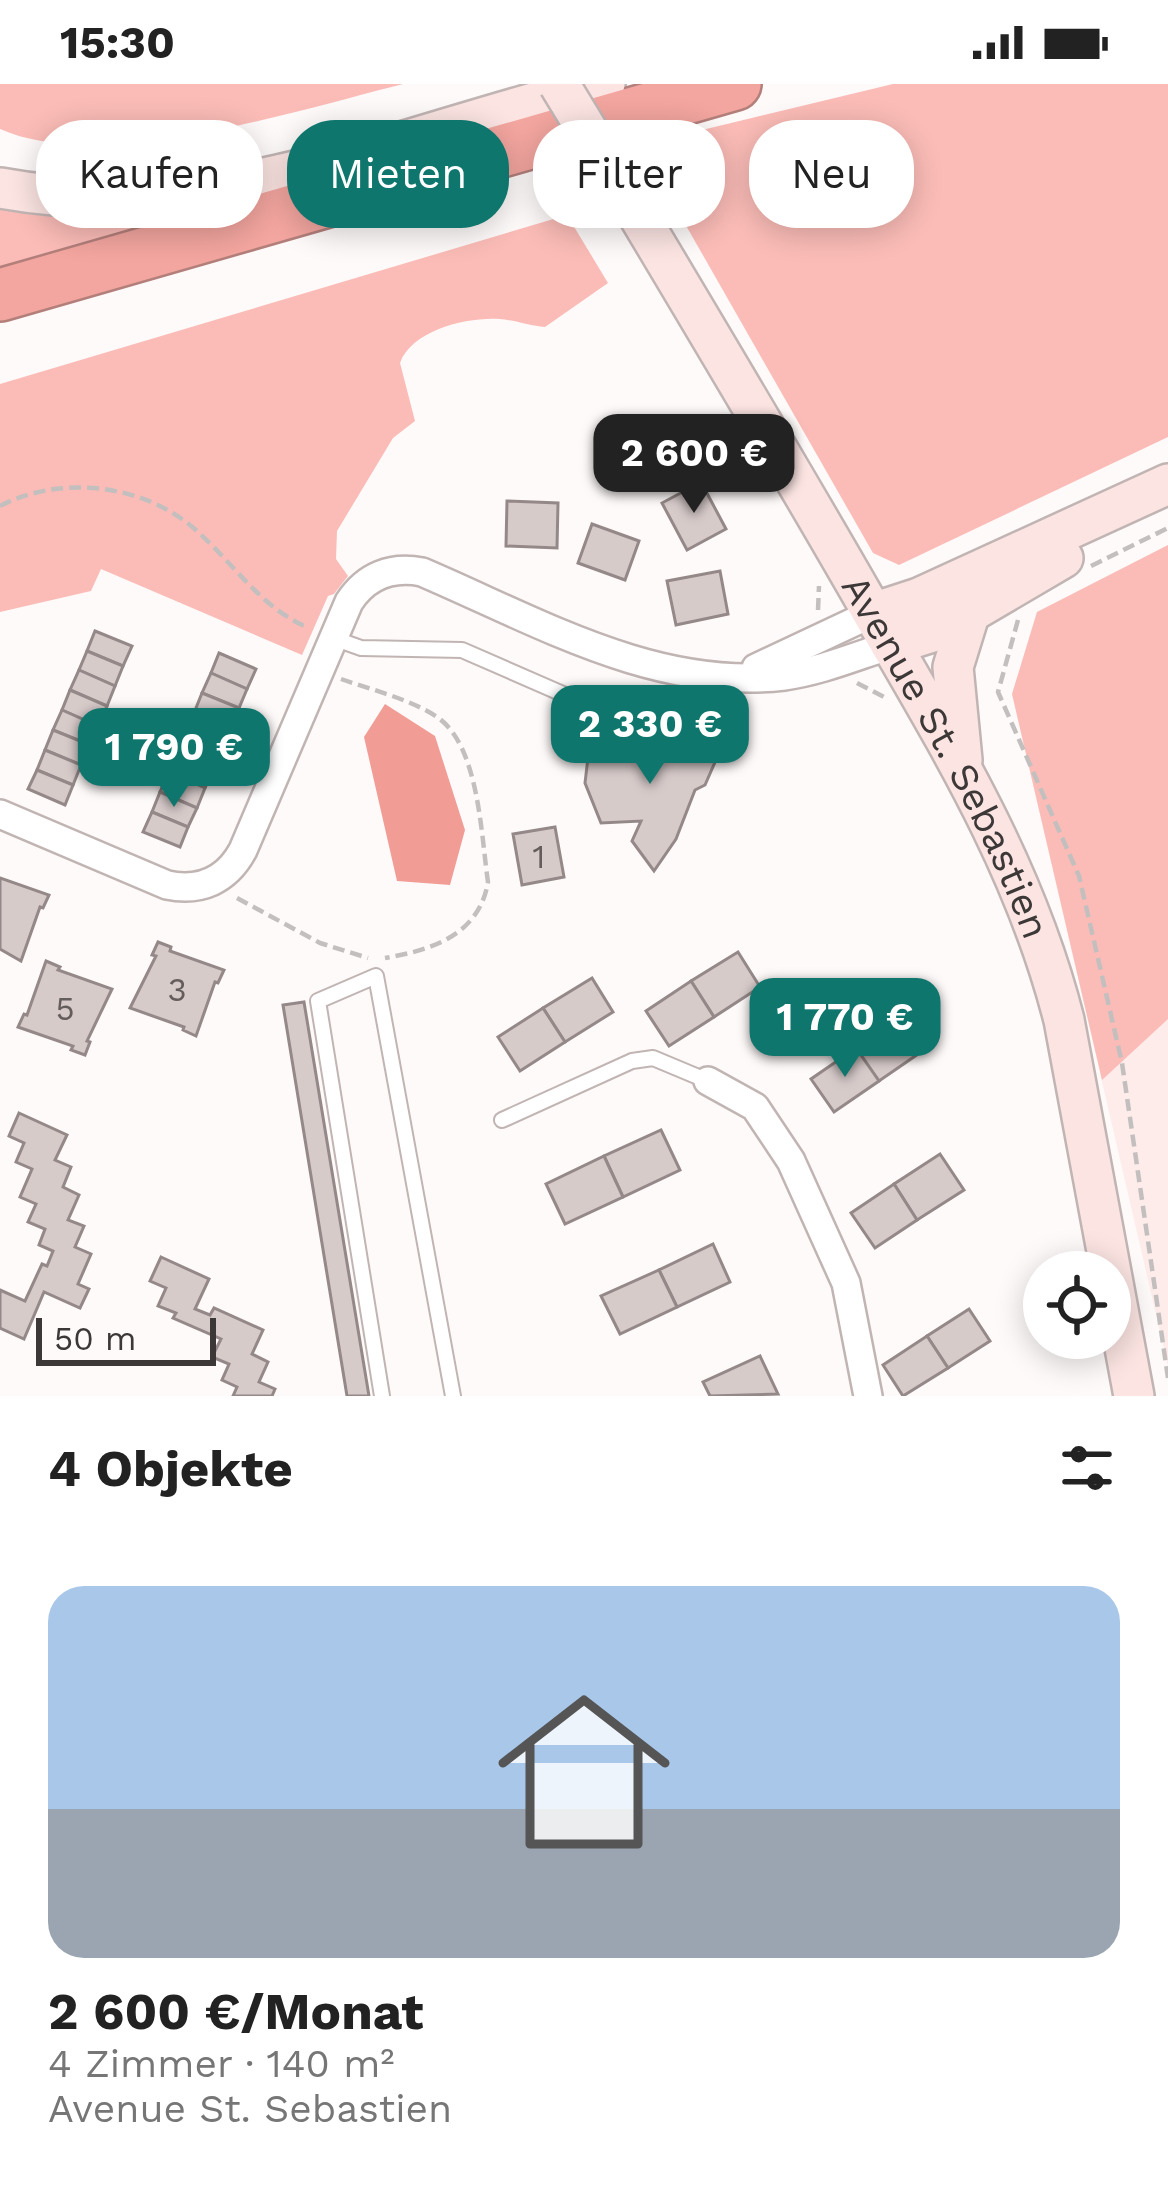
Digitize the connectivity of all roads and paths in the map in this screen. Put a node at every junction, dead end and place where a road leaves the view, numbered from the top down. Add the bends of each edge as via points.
1 (559, 84) edge
2 (605, 84) edge
3 (736, 84) edge
4 (0, 188) edge
5 (0, 295) edge
6 (1168, 484) edge
7 (1168, 501) edge
8 (0, 506) edge
9 (1168, 528) edge
10 (1086, 569) dead end
11 (819, 584) dead end
12 (970, 612) junction
13 (1018, 618) dead end
14 (882, 629) junction
15 (824, 635) junction
16 (333, 638) junction
17 (839, 661) junction
18 (319, 670) junction
19 (704, 674) junction
20 (886, 699) dead end
21 (611, 715) dead end
22 (964, 775) junction
23 (0, 814) edge
24 (212, 882) junction
25 (708, 1081) joint
26 (502, 1120) dead end
27 (1168, 1378) edge
28 (382, 1396) edge
29 (453, 1396) edge
30 (868, 1396) edge
31 (1134, 1396) edge

1 - 14 main road, Avenue St. Sebastien, bridge
2 - 4 main road via 344,161 226,185 93,198
3 - 5 highway
6 - 14 main road via 919,598
7 - 12 main road
8 - 16 path via 70,485 136,498 194,528 266,603
9 - 10 path
11 - 15 path via 814,620
12 - 14 main road via 942,629
12 - 22 main road via 953,667
13 - 27 path via 998,692 1079,877 1122,1063
14 - 15 street
14 - 17 street
14 - 22 main road, Avenue St. Sebastien
15 - 19 street via 767,665
16 - 18 street
16 - 19 street via 361,586 409,570 637,663
16 - 21 lane via 361,648 462,650
17 - 19 street via 779,676
17 - 20 path via 852,682
18 - 24 street via 241,855
18 - 24 path via 449,726 469,765 485,900 463,931 439,944 374,960 320,943
22 - 31 main road, Avenue St. Sebastien via 1048,958
23 - 24 street via 167,885
25 - 26 lane via 653,1058 632,1061
25 - 30 street via 755,1107 790,1161 846,1283
28 - 29 lane via 318,1001 376,976

